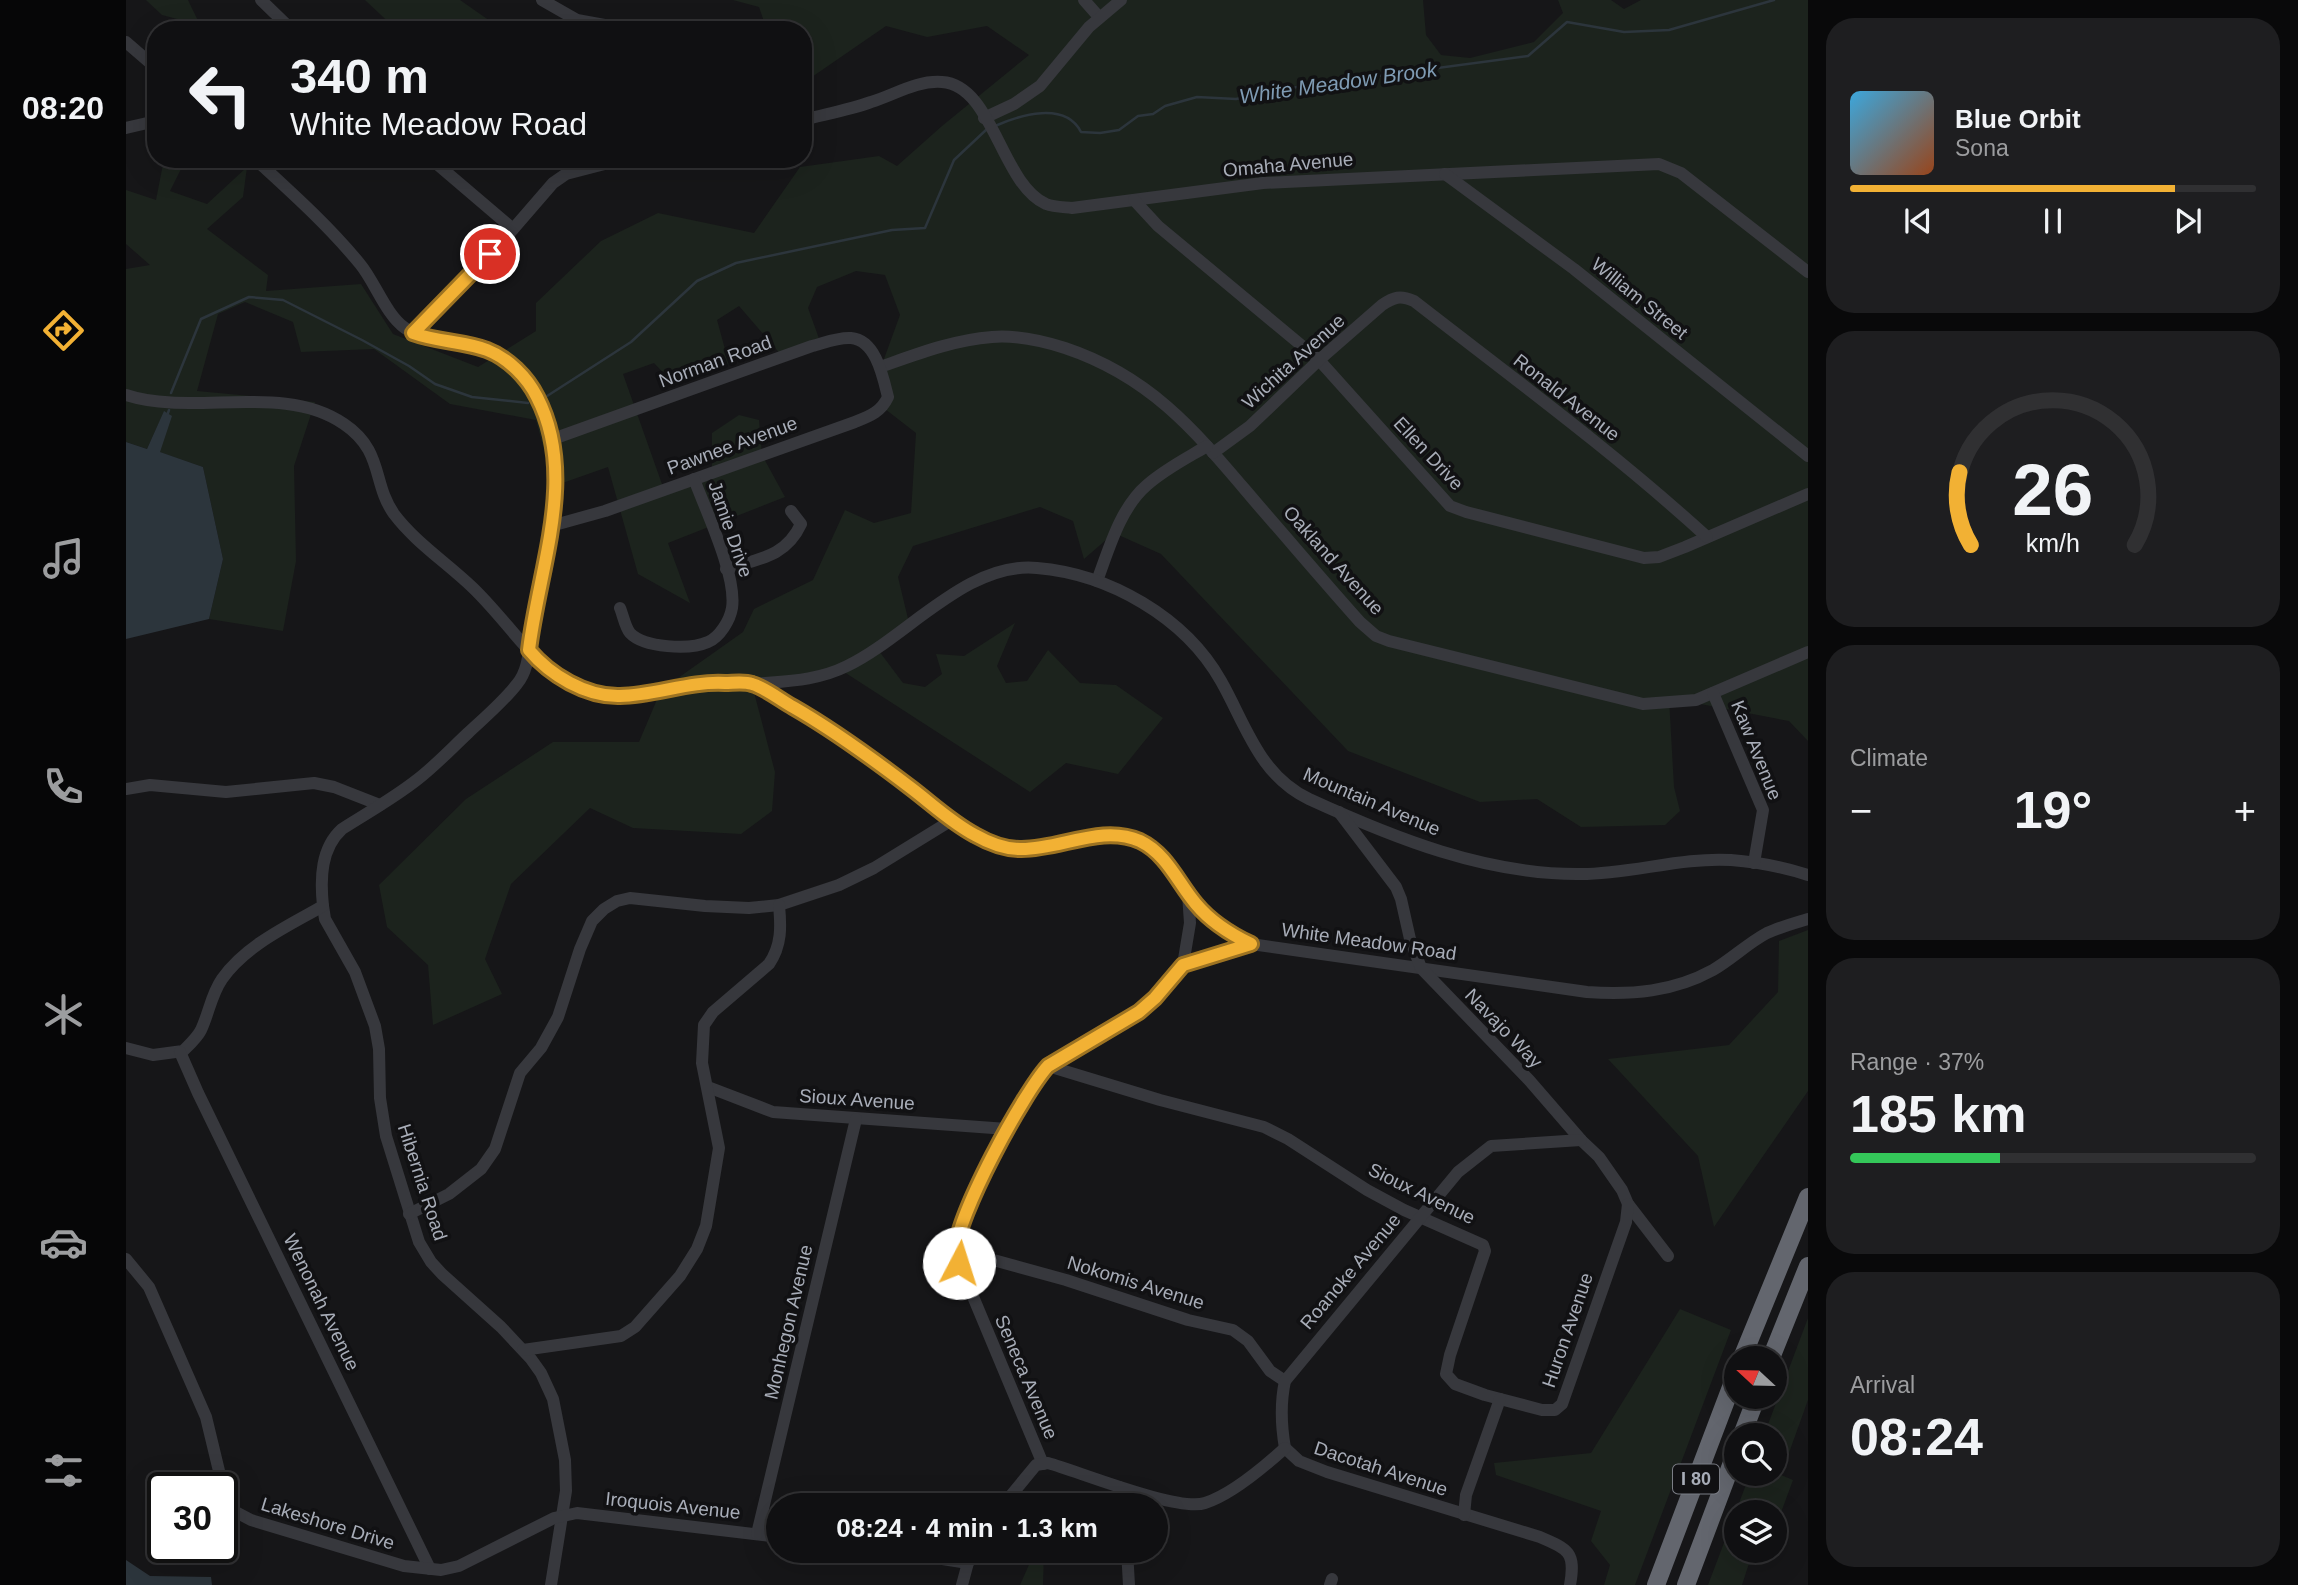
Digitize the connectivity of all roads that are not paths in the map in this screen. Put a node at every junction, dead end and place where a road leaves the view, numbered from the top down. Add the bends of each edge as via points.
1 (261, 0) edge
2 (542, 0) edge
3 (1084, 0) edge
4 (1121, 0) edge
5 (1099, 17) junction
6 (283, 21) edge
7 (582, 21) edge
8 (126, 42) edge
9 (147, 60) edge
10 (812, 118) edge
11 (986, 120) junction
12 (147, 123) edge
13 (126, 128) edge
14 (264, 168) edge
15 (442, 168) edge
16 (589, 168) edge
17 (1445, 174) junction
18 (1134, 200) junction
19 (513, 229) junction
20 (1808, 272) edge
21 (1398, 297) joint
22 (413, 333) junction
23 (1319, 360) junction
24 (880, 367) junction
25 (126, 395) edge
26 (553, 439) junction
27 (1210, 450) junction
28 (1808, 456) edge
29 (694, 479) junction
30 (1808, 494) edge
31 (791, 512) dead end
32 (551, 526) junction
33 (1707, 537) junction
34 (726, 569) junction
35 (1097, 582) junction
36 (620, 608) dead end
37 (529, 650) junction
38 (1808, 652) edge
39 (752, 684) junction
40 (1713, 693) junction
41 (126, 789) edge
42 (380, 805) junction
43 (1339, 812) junction
44 (952, 820) junction
45 (1754, 863) junction
46 (1808, 875) edge
47 (1188, 894) junction
48 (779, 905) junction
49 (323, 906) junction
50 (1808, 919) edge
51 (1251, 944) junction
52 (1183, 965) junction
53 (1421, 968) junction
54 (126, 1048) edge
55 (180, 1052) junction
56 (1048, 1066) junction
57 (708, 1087) junction
58 (856, 1119) junction
59 (1007, 1129) junction
60 (1581, 1140) junction
61 (1808, 1197) edge
62 (1628, 1204) junction
63 (409, 1214) junction
64 (1419, 1217) junction
65 (957, 1250) junction
66 (1668, 1256) dead end
67 (126, 1259) edge
68 (1808, 1266) edge
69 (1747, 1346) edge
70 (1776, 1346) edge
71 (523, 1350) junction
72 (1285, 1381) junction
73 (1500, 1399) junction
74 (1724, 1406) edge
75 (1285, 1448) junction
76 (1043, 1464) junction
77 (1724, 1484) edge
78 (1119, 1487) junction
79 (1012, 1493) edge
80 (1121, 1493) edge
81 (563, 1515) junction
82 (1464, 1515) junction
83 (757, 1534) junction
84 (766, 1535) edge
85 (968, 1563) edge
86 (1128, 1563) edge
87 (430, 1569) junction
88 (551, 1585) edge
89 (962, 1585) edge
90 (1129, 1585) edge
91 (1570, 1585) edge
92 (1656, 1585) edge
93 (1686, 1585) edge

1 - 6 street
2 - 7 street
3 - 5 street
4 - 5 street
5 - 11 street via 1040,86
8 - 9 street
10 - 11 street, Omaha Avenue via 927,82 945,82 974,100
11 - 18 street, Omaha Avenue via 1027,188 1044,203 1072,208
12 - 13 street
14 - 22 street via 350,253 394,317
15 - 19 street
16 - 19 street via 553,183
17 - 18 street, Omaha Avenue via 1263,183
17 - 20 street, Omaha Avenue via 1669,166
17 - 28 street, William Street via 1574,269
18 - 23 street, Ellen Drive via 1158,226
19 - 22 street
21 - 23 street, Wichita Avenue via 1382,305
21 - 33 street, Ronald Avenue via 1414,301 1601,447
22 - 26 street via 487,350 521,373 545,414
23 - 27 street, Wichita Avenue via 1250,426
23 - 33 street, Ellen Drive via 1450,506 1644,558
24 - 26 street, Norman Road via 869,348 854,338 843,338
24 - 27 street, Oakland Avenue via 953,343 995,337 1051,344 1098,360 1147,389
24 - 29 street, Pawnee Avenue via 888,397 874,414
25 - 37 street, White Meadow Road via 150,400 286,404 330,415 345,424 373,457 396,516
26 - 32 street
27 - 35 street, Wichita Avenue via 1144,486 1121,522
27 - 40 street, Oakland Avenue via 1376,636 1643,704 1696,700
29 - 32 street, Pawnee Avenue
29 - 34 street, Jamie Drive
30 - 33 street, Ellen Drive
31 - 34 street via 801,524 787,547
32 - 37 street
34 - 36 street, Jamie Drive via 733,594 729,618 709,642 686,647 643,641 629,632
35 - 39 street, Mountain Avenue via 1037,568 990,575 844,668 810,680
35 - 43 street, Mountain Avenue via 1168,619 1211,665 1254,747 1275,776 1306,798
37 - 39 street, White Meadow Road via 548,671 567,682 607,695 710,682
37 - 42 street via 522,677 486,718 416,780
38 - 40 street, Oakland Avenue
39 - 44 street, White Meadow Road via 829,728
40 - 45 street, Kaw Avenue via 1763,810
41 - 42 street via 150,785 240,792 314,783
42 - 49 street via 332,838 323,862
43 - 45 street, Mountain Avenue via 1435,850 1520,870 1582,874 1709,861
43 - 53 street, Navajo Way via 1396,887
44 - 47 street, White Meadow Road via 1006,848 1045,847 1112,835 1133,839 1161,857
44 - 48 street via 874,868
45 - 46 street, Mountain Avenue
47 - 51 street, White Meadow Road via 1222,928
47 - 52 street via 1190,923
48 - 57 street via 781,931 776,954 704,1025 702,1063
48 - 63 street via 705,906 631,898 610,904 596,915 558,1017 520,1073 495,1149 481,1169 449,1194
49 - 55 street via 275,933 234,965 211,1000 199,1033
49 - 63 street, Hibernia Road via 375,1026 382,1118
50 - 53 street, White Meadow Road via 1767,933 1698,977 1639,993 1587,992
51 - 52 street
51 - 53 street, White Meadow Road
52 - 56 street via 1139,1012
53 - 60 street, Navajo Way
54 - 55 street via 153,1055
55 - 87 street, Wenonah Avenue
56 - 59 street
56 - 64 street, Sioux Avenue via 1264,1127
57 - 58 street, Sioux Avenue via 773,1112
57 - 71 street via 719,1148 712,1201 697,1249 680,1276 635,1327 621,1336
58 - 59 street, Sioux Avenue
58 - 83 street, Monhegon Avenue
59 - 65 street via 968,1210
60 - 62 street, Navajo Way via 1599,1157
60 - 64 street, Roanoke Avenue via 1491,1146 1458,1172
61 - 69 highway
62 - 66 street, Navajo Way
62 - 73 street, Huron Avenue via 1626,1222 1562,1405 1542,1410
63 - 71 street, Hibernia Road via 431,1262
64 - 72 street, Roanoke Avenue
64 - 73 street, Sioux Avenue via 1483,1245 1485,1251 1447,1374 1455,1384
65 - 72 street, Nokomis Avenue via 1233,1330
65 - 76 street, Seneca Avenue via 969,1290
67 - 87 street, Lakeshore Drive via 149,1287 206,1417 232,1510 251,1520 404,1566
68 - 70 highway
71 - 81 street, Hibernia Road via 553,1399 565,1460
72 - 75 street via 1281,1428
73 - 82 street via 1466,1494
74 - 92 highway, I 80
75 - 78 street, Dacotah Avenue via 1224,1495 1202,1504
75 - 82 street, Dacotah Avenue via 1299,1461 1327,1472
76 - 78 street, Dacotah Avenue
76 - 79 street, Seneca Avenue via 1036,1465
77 - 93 highway, I 80
78 - 80 street
81 - 83 street, Iroquois Avenue
81 - 87 street, Lakeshore Drive via 459,1566
81 - 88 street
82 - 91 street, Dacotah Avenue via 1564,1547 1571,1557
83 - 84 street, Iroquois Avenue
85 - 89 street
86 - 90 street

